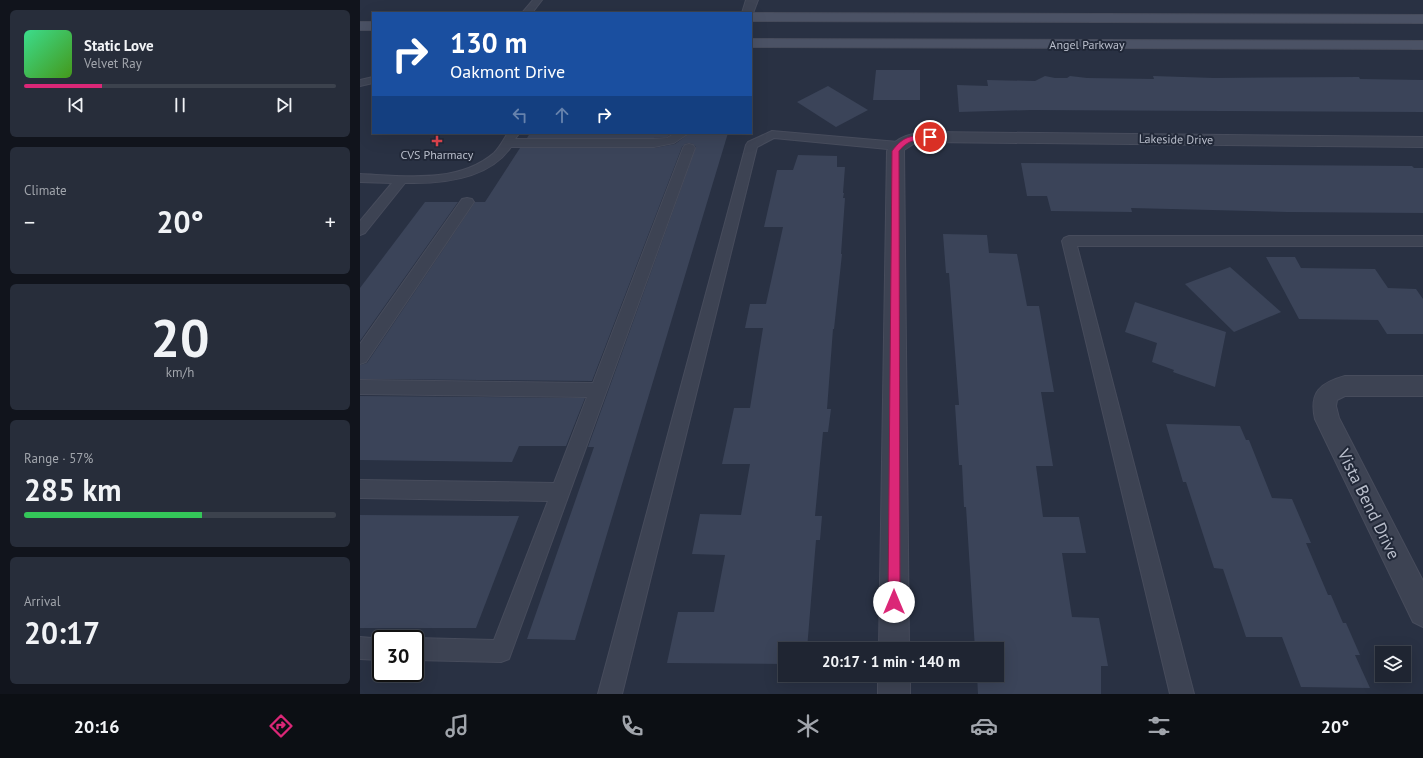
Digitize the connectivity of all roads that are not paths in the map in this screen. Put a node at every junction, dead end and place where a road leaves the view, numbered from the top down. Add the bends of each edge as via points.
1 (538, 0) edge
2 (752, 0) edge
3 (528, 12) edge
4 (748, 12) edge
5 (752, 17) edge
6 (1423, 19) edge
7 (360, 26) edge
8 (372, 26) edge
9 (752, 43) edge
10 (1423, 45) edge
11 (372, 80) edge
12 (360, 83) edge
13 (510, 138) edge
14 (686, 141) edge
15 (1423, 142) edge
16 (898, 146) junction
17 (360, 178) edge
18 (402, 179) junction
19 (467, 202) dead end
20 (360, 230) edge
21 (1423, 242) edge
22 (360, 357) edge
23 (1423, 386) edge
24 (360, 387) edge
25 (598, 390) junction
26 (360, 490) edge
27 (560, 492) junction
28 (1423, 612) edge
29 (894, 642) edge
30 (360, 648) edge
31 (372, 649) edge
32 (424, 649) edge
33 (894, 682) edge
34 (610, 694) edge
35 (894, 694) edge
36 (1182, 694) edge

1 - 3 lane
2 - 4 street
5 - 6 main road, Angel Parkway
7 - 8 main road
9 - 10 main road, Angel Parkway
11 - 12 lane
13 - 14 lane via 654,143
13 - 18 lane via 497,157 474,170 448,178
14 - 25 lane
15 - 16 street, Lakeside Drive via 930,137 914,138
16 - 29 street via 895,151
16 - 34 lane via 772,134 752,145
17 - 18 lane
18 - 20 lane
19 - 22 lane
21 - 36 lane via 1069,241
23 - 28 street, Vista Bend Drive via 1336,388 1327,395 1324,409
24 - 25 lane
25 - 27 lane
26 - 27 lane
27 - 32 lane via 501,651
30 - 31 lane
33 - 35 street

